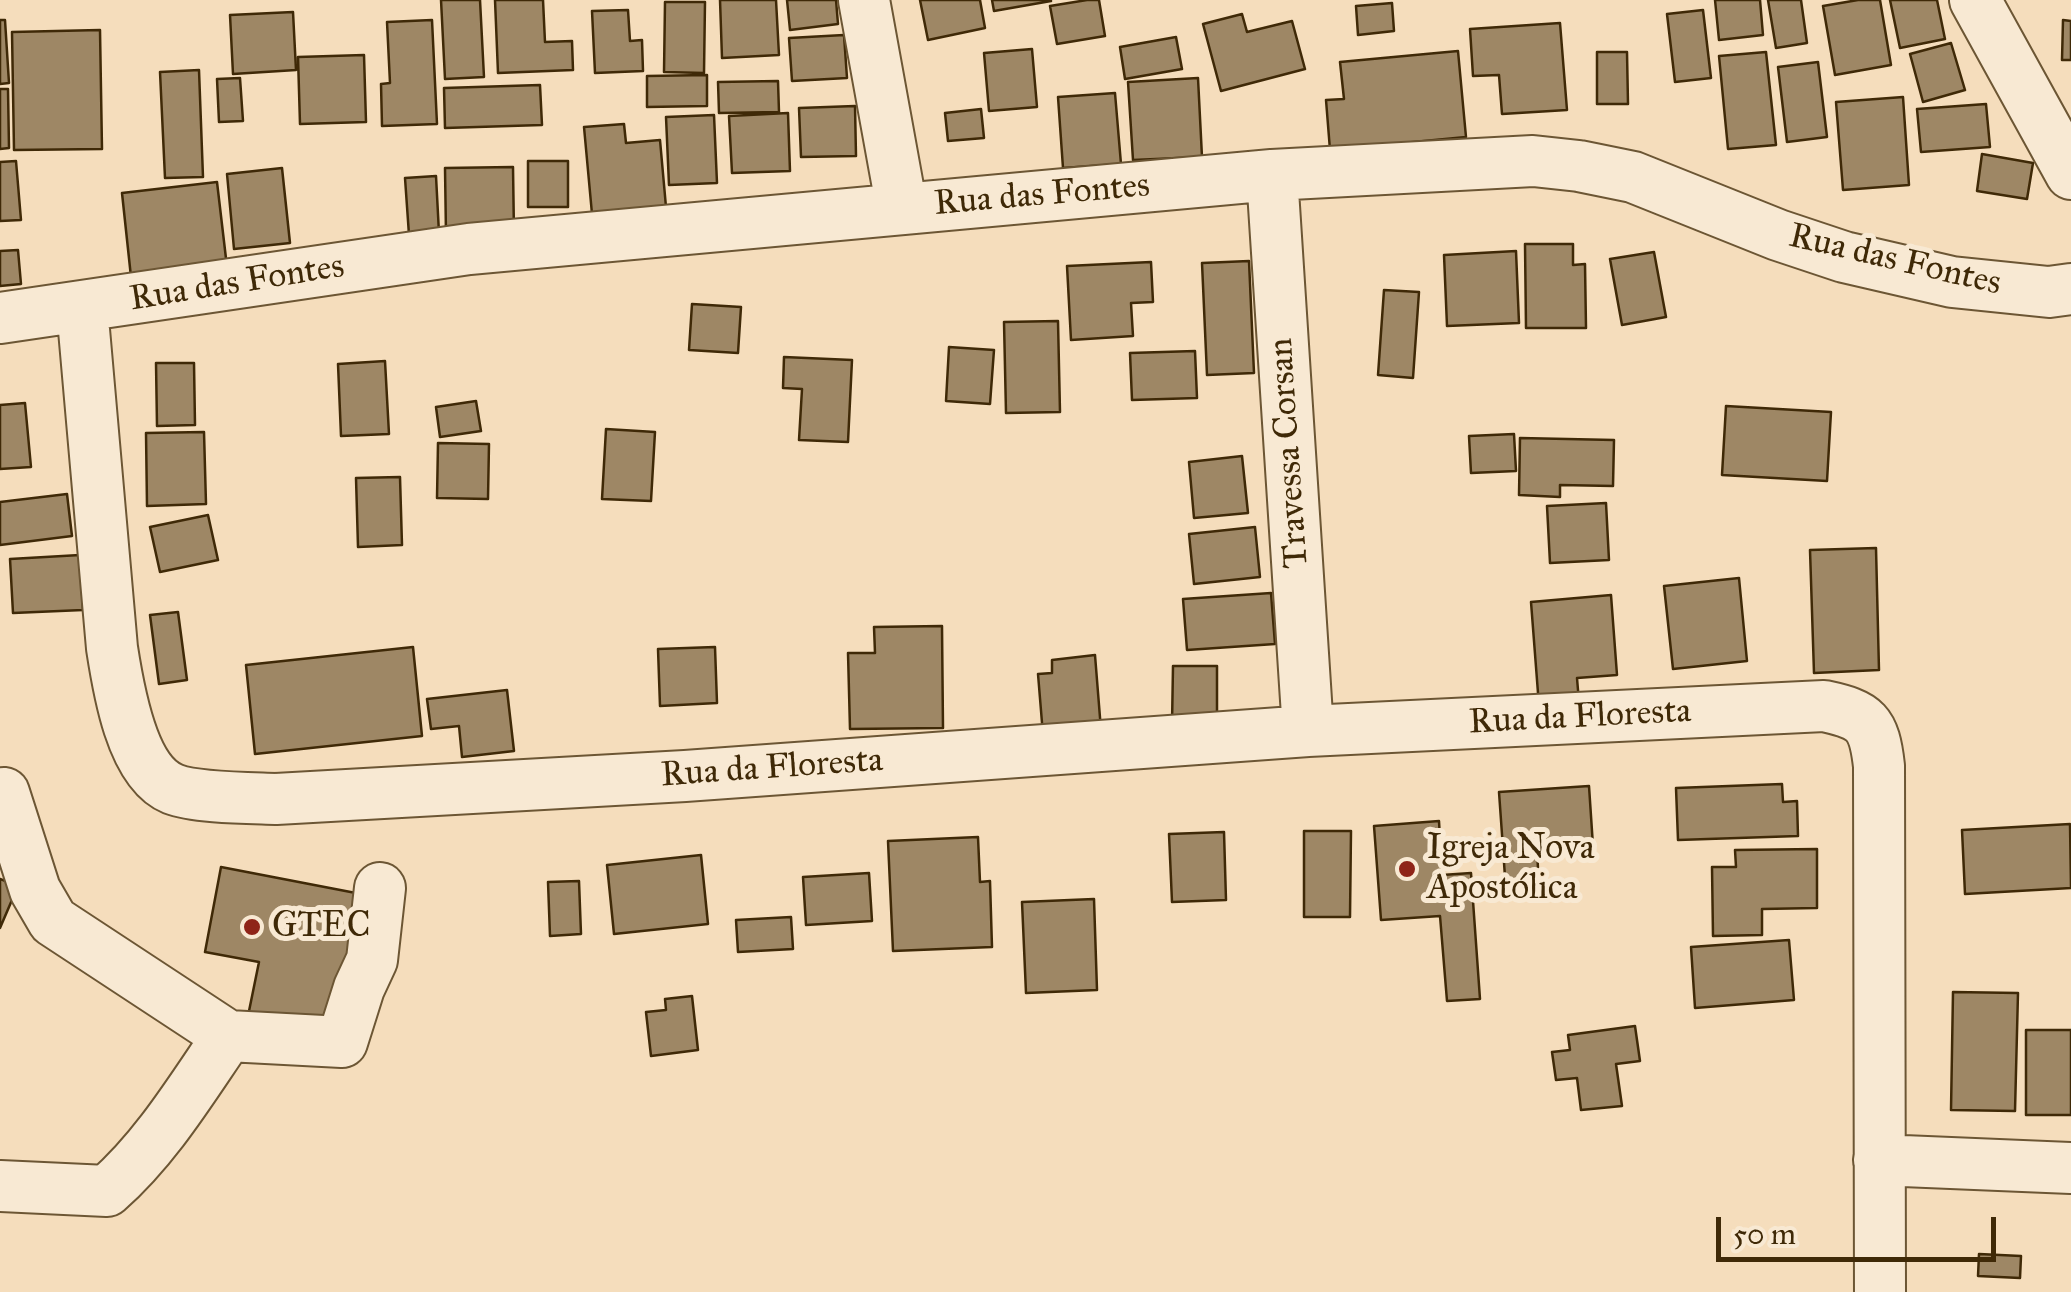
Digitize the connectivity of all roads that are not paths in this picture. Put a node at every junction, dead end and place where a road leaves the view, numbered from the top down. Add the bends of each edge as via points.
1 (864, 0) edge
2 (1975, 0) edge
3 (2071, 174) edge
4 (1272, 175) junction
5 (902, 210) junction
6 (2071, 289) edge
7 (82, 307) junction
8 (0, 318) edge
9 (1308, 731) junction
10 (4, 794) dead end
11 (380, 888) dead end
12 (228, 1036) junction
13 (1879, 1160) junction
14 (2071, 1168) edge
15 (4, 1187) edge
16 (1880, 1292) edge

1 - 5 street
2 - 3 street
4 - 5 street, Rua das Fontes
4 - 6 street, Rua das Fontes via 1533,161 1579,166 1634,176 1844,257 1952,282
4 - 9 street, Travessa Corsan
5 - 7 street, Rua das Fontes via 469,248
7 - 8 street, Rua das Fontes
7 - 9 street, Rua da Floresta via 119,693 146,764 174,790 276,799
9 - 13 street, Rua da Floresta via 1824,706 1868,724 1880,766
10 - 12 street via 35,890 53,922
11 - 12 street via 372,960 342,1042
12 - 15 street via 131,1169 106,1191
13 - 14 street
13 - 16 street

